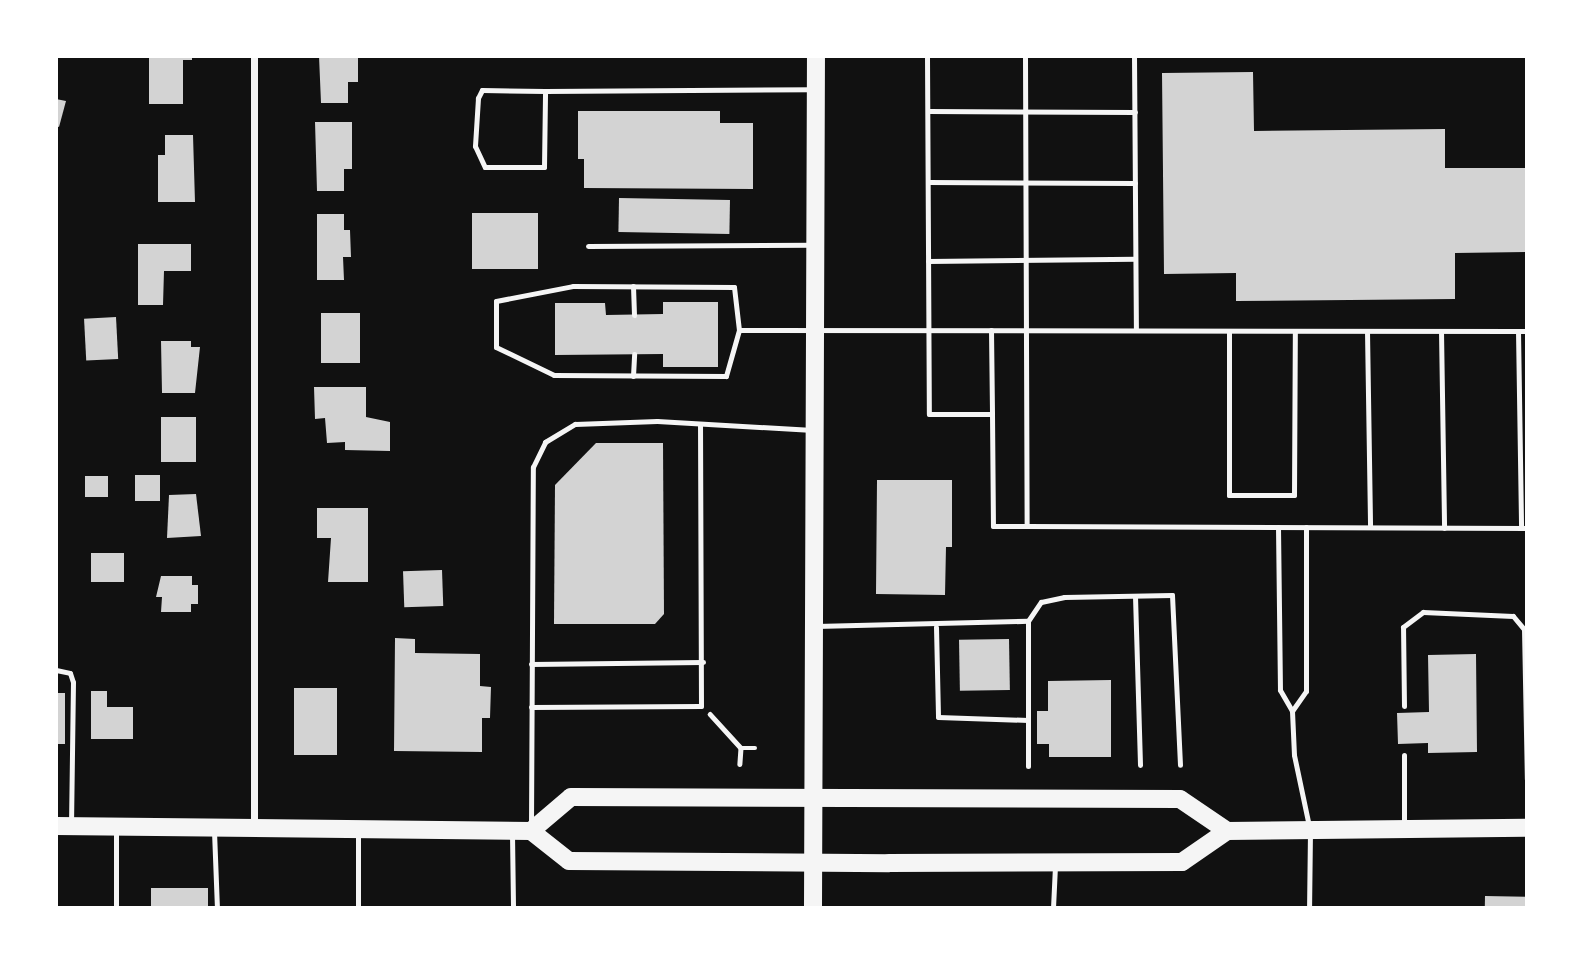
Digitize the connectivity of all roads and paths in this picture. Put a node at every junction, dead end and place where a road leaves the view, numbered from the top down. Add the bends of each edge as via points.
1 (254, 56) edge
2 (816, 56) edge
3 (927, 56) edge
4 (1025, 56) edge
5 (1134, 56) edge
6 (816, 89) junction
7 (545, 91) junction
8 (928, 111) junction
9 (1026, 111) junction
10 (1135, 112) junction
11 (928, 181) junction
12 (1026, 182) junction
13 (1135, 183) junction
14 (815, 245) junction
15 (588, 246) dead end
16 (1135, 259) junction
17 (1027, 260) junction
18 (928, 261) junction
19 (633, 286) junction
20 (634, 315) dead end
21 (739, 330) junction
22 (815, 330) junction
23 (929, 330) junction
24 (991, 330) junction
25 (1027, 330) junction
26 (1136, 330) junction
27 (1229, 331) junction
28 (1295, 331) junction
29 (1367, 331) junction
30 (1441, 331) junction
31 (1518, 331) junction
32 (1527, 331) edge
33 (634, 354) dead end
34 (633, 376) junction
35 (992, 414) junction
36 (700, 425) junction
37 (814, 430) junction
38 (1027, 526) junction
39 (1278, 527) junction
40 (1306, 527) junction
41 (1370, 527) junction
42 (1444, 528) junction
43 (1524, 528) edge
44 (1135, 596) junction
45 (1028, 621) junction
46 (813, 626) junction
47 (936, 627) junction
48 (703, 662) junction
49 (531, 664) junction
50 (56, 670) edge
51 (1404, 706) dead end
52 (531, 707) junction
53 (1292, 711) junction
54 (710, 714) dead end
55 (1028, 720) junction
56 (741, 748) junction
57 (755, 748) dead end
58 (1404, 755) dead end
59 (740, 764) dead end
60 (1140, 765) dead end
61 (1180, 765) dead end
62 (1028, 766) dead end
63 (1527, 779) edge
64 (813, 799) junction
65 (64, 826) edge
66 (116, 826) junction
67 (214, 826) junction
68 (254, 826) junction
69 (358, 826) junction
70 (1527, 828) edge
71 (1404, 830) junction
72 (512, 831) junction
73 (531, 831) junction
74 (1227, 831) junction
75 (1310, 831) junction
76 (813, 861) junction
77 (1055, 862) junction
78 (116, 908) edge
79 (217, 908) edge
80 (358, 908) edge
81 (513, 908) edge
82 (813, 908) edge
83 (1053, 908) edge
84 (1309, 908) edge

1 - 68 street
2 - 6 main road
3 - 8 lane
4 - 9 lane
5 - 10 lane
6 - 7 lane
6 - 14 main road
7 - 7 lane via 544,167 485,167 475,146 482,90
8 - 9 lane
8 - 11 lane
9 - 10 lane
9 - 12 lane
10 - 13 lane
11 - 12 lane
11 - 18 lane
12 - 13 lane
12 - 17 lane
13 - 16 lane
14 - 15 lane
14 - 22 main road
16 - 17 lane
16 - 26 lane
17 - 18 lane
17 - 25 lane
18 - 23 lane
19 - 20 lane
19 - 21 lane via 734,287
19 - 34 lane via 573,286 496,302 496,347 554,375
21 - 22 lane
21 - 34 lane via 726,376
22 - 23 lane
22 - 37 main road
23 - 24 lane
23 - 35 lane via 929,414
24 - 25 lane
24 - 35 lane
25 - 26 lane
25 - 38 lane
26 - 27 lane
27 - 28 lane
27 - 28 lane via 1229,495 1294,495
28 - 29 lane
29 - 30 lane
29 - 41 lane
30 - 31 lane
30 - 42 lane
31 - 32 lane
31 - 43 lane
33 - 34 lane
35 - 38 lane via 993,526
36 - 37 lane
36 - 48 lane
36 - 49 lane via 575,424 545,442 533,467
37 - 46 main road
38 - 39 lane
39 - 40 lane
39 - 53 lane via 1280,690
40 - 41 lane
40 - 53 lane via 1306,691
41 - 42 lane
42 - 43 lane
44 - 45 lane via 1064,597 1041,603
44 - 60 lane
44 - 61 lane via 1168,593 1175,598
45 - 47 lane
45 - 55 lane
46 - 47 lane
46 - 64 main road
47 - 55 lane via 938,717
48 - 49 lane
48 - 52 lane via 701,706
49 - 52 lane
50 - 65 lane via 70,673 73,682
51 - 63 lane via 1403,627 1423,612 1513,616 1524,629
52 - 73 lane
53 - 75 lane via 1294,755
54 - 56 path
55 - 62 lane
56 - 57 path
56 - 59 path
58 - 71 lane
64 - 73 main road via 571,797
64 - 74 main road via 1180,799
64 - 76 main road
65 - 66 main road
66 - 67 main road
66 - 78 lane
67 - 68 main road
67 - 79 lane
68 - 69 main road
69 - 72 main road
69 - 80 lane
70 - 71 main road
71 - 75 main road
72 - 73 main road
72 - 81 lane
73 - 76 main road via 569,861
74 - 75 main road
74 - 77 main road via 1182,862
75 - 84 lane
76 - 77 main road
76 - 82 main road
77 - 83 lane

